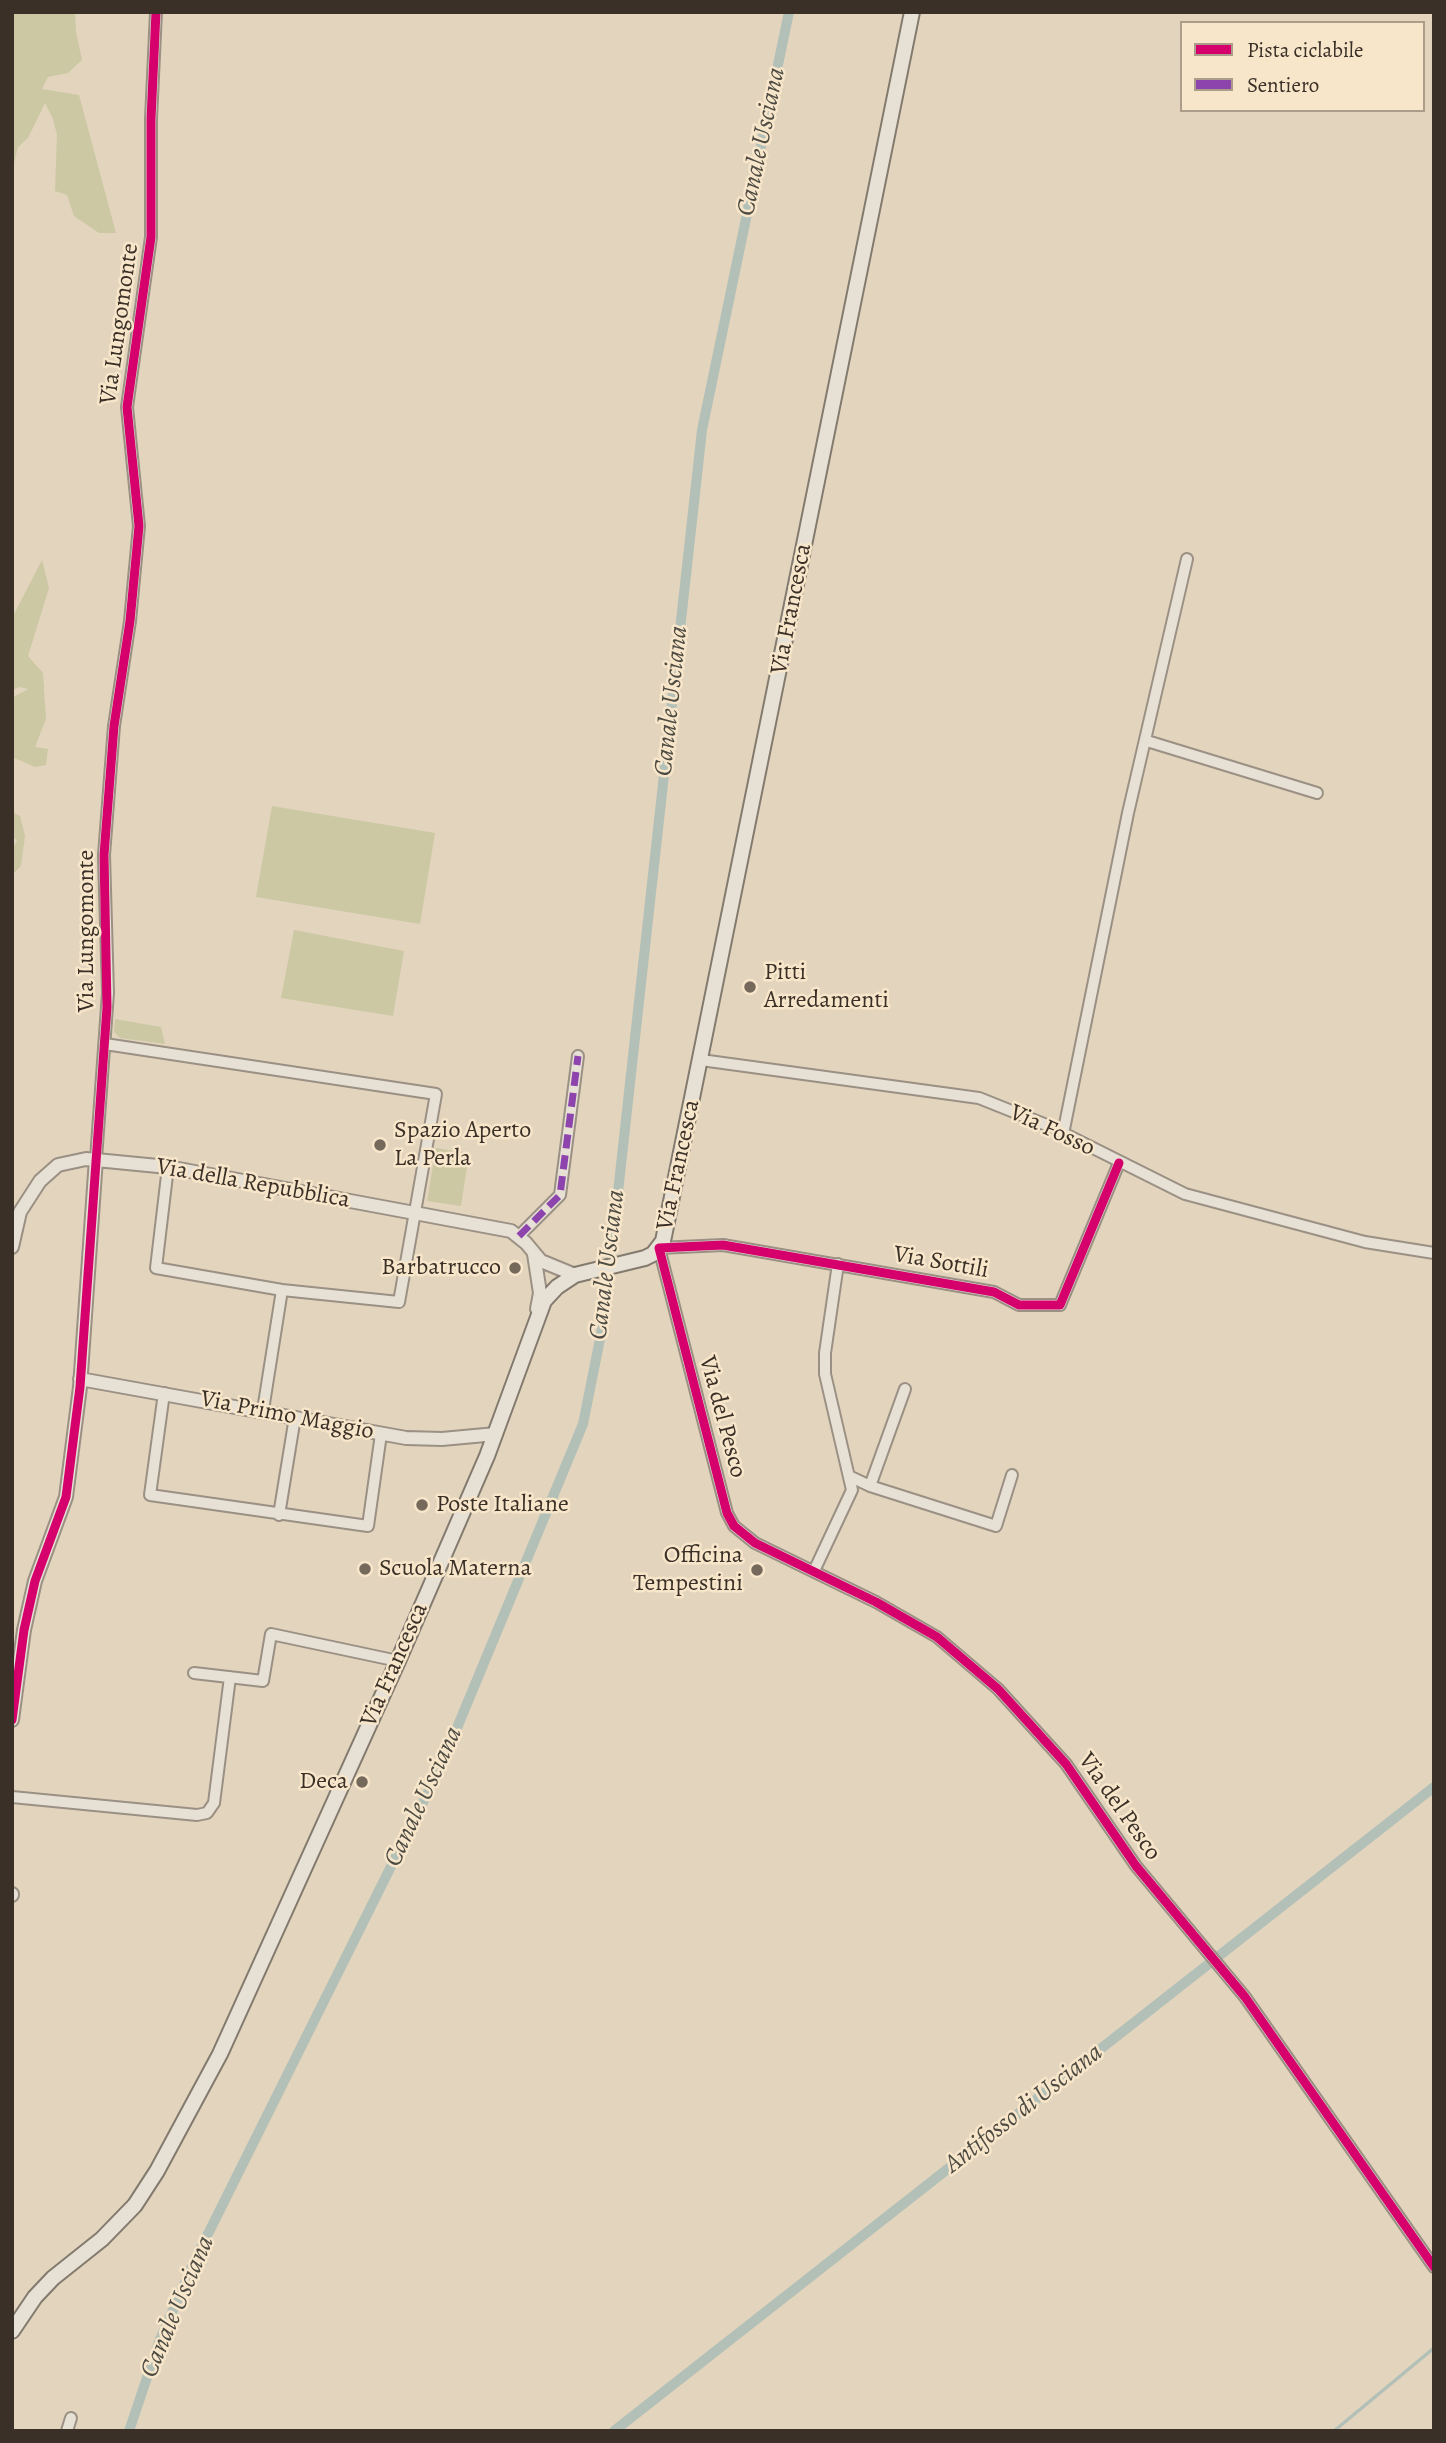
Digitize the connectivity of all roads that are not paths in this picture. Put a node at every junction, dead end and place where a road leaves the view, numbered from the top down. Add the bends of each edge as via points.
1 (156, 12) edge
2 (912, 12) edge
3 (1186, 559) dead end
4 (1147, 741) junction
5 (1317, 793) dead end
6 (105, 1044) junction
7 (578, 1056) dead end
8 (701, 1060) junction
9 (1063, 1134) junction
10 (96, 1159) junction
11 (1119, 1163) junction
12 (168, 1167) junction
13 (414, 1212) junction
14 (519, 1236) junction
15 (12, 1247) edge
16 (659, 1248) junction
17 (1434, 1253) edge
18 (537, 1262) junction
19 (838, 1264) junction
20 (575, 1275) junction
21 (557, 1287) junction
22 (282, 1290) junction
23 (536, 1315) junction
24 (80, 1383) junction
25 (905, 1389) dead end
26 (164, 1392) junction
27 (263, 1410) junction
28 (295, 1417) junction
29 (381, 1434) junction
30 (496, 1434) junction
31 (1012, 1475) dead end
32 (849, 1476) junction
33 (870, 1486) junction
34 (279, 1515) junction
35 (814, 1572) junction
36 (398, 1661) junction
37 (194, 1673) dead end
38 (229, 1677) junction
39 (12, 1720) edge
40 (12, 1797) edge
41 (1434, 2267) edge
42 (12, 2331) edge
43 (71, 2418) dead end
44 (67, 2431) edge

1 - 6 street, Via Lungomonte via 150,249 126,416 138,537 114,726 104,855
2 - 8 main road, Via Francesca
3 - 4 street
4 - 5 street
4 - 9 street via 1128,813
6 - 10 street, Via Lungomonte
6 - 13 street via 436,1094
7 - 14 street via 560,1195
8 - 9 street, Via Fosso via 979,1098
8 - 16 main road, Via Francesca
9 - 11 street, Via Fosso
10 - 12 street, Via della Repubblica
10 - 15 street, Via della Repubblica via 64,1162 40,1181 20,1212
10 - 24 street, Via Lungomonte
11 - 17 street, Via Fosso via 1185,1194 1242,1211 1365,1242
11 - 19 street, Via Sottili via 1060,1305 1019,1305 994,1292
12 - 13 street, Via della Repubblica
12 - 22 street via 156,1268
13 - 14 street, Via della Repubblica
13 - 22 street via 399,1301
14 - 18 street
16 - 19 street, Via Sottili via 723,1245
16 - 20 main road, Via Francesca via 645,1258
16 - 35 street, Via del Pesco via 727,1513 734,1526 755,1543
18 - 20 street
18 - 21 street
18 - 23 street via 540,1293
19 - 32 street via 825,1374
20 - 21 main road, Via Francesca
21 - 23 main road, Via Francesca
22 - 27 street
23 - 30 main road, Via Francesca
24 - 26 street, Via Primo Maggio
24 - 39 street, Via Lungomonte via 66,1497 35,1581
25 - 33 street
26 - 27 street, Via Primo Maggio
26 - 34 street via 150,1494
27 - 28 street, Via Primo Maggio
28 - 29 street, Via Primo Maggio
28 - 34 street
29 - 30 street, Via Primo Maggio via 424,1439
29 - 34 street via 368,1526
30 - 36 main road, Via Francesca
31 - 33 street via 996,1526
32 - 33 street
32 - 35 street via 852,1490
35 - 41 street, Via del Pesco via 937,1637 998,1689 1066,1764 1136,1866 1245,1997
36 - 38 street via 271,1634 263,1681
36 - 42 main road, Via Francesca via 220,2054 157,2171 135,2205 53,2278
37 - 38 street
38 - 40 street via 214,1803 207,1813
43 - 44 street

